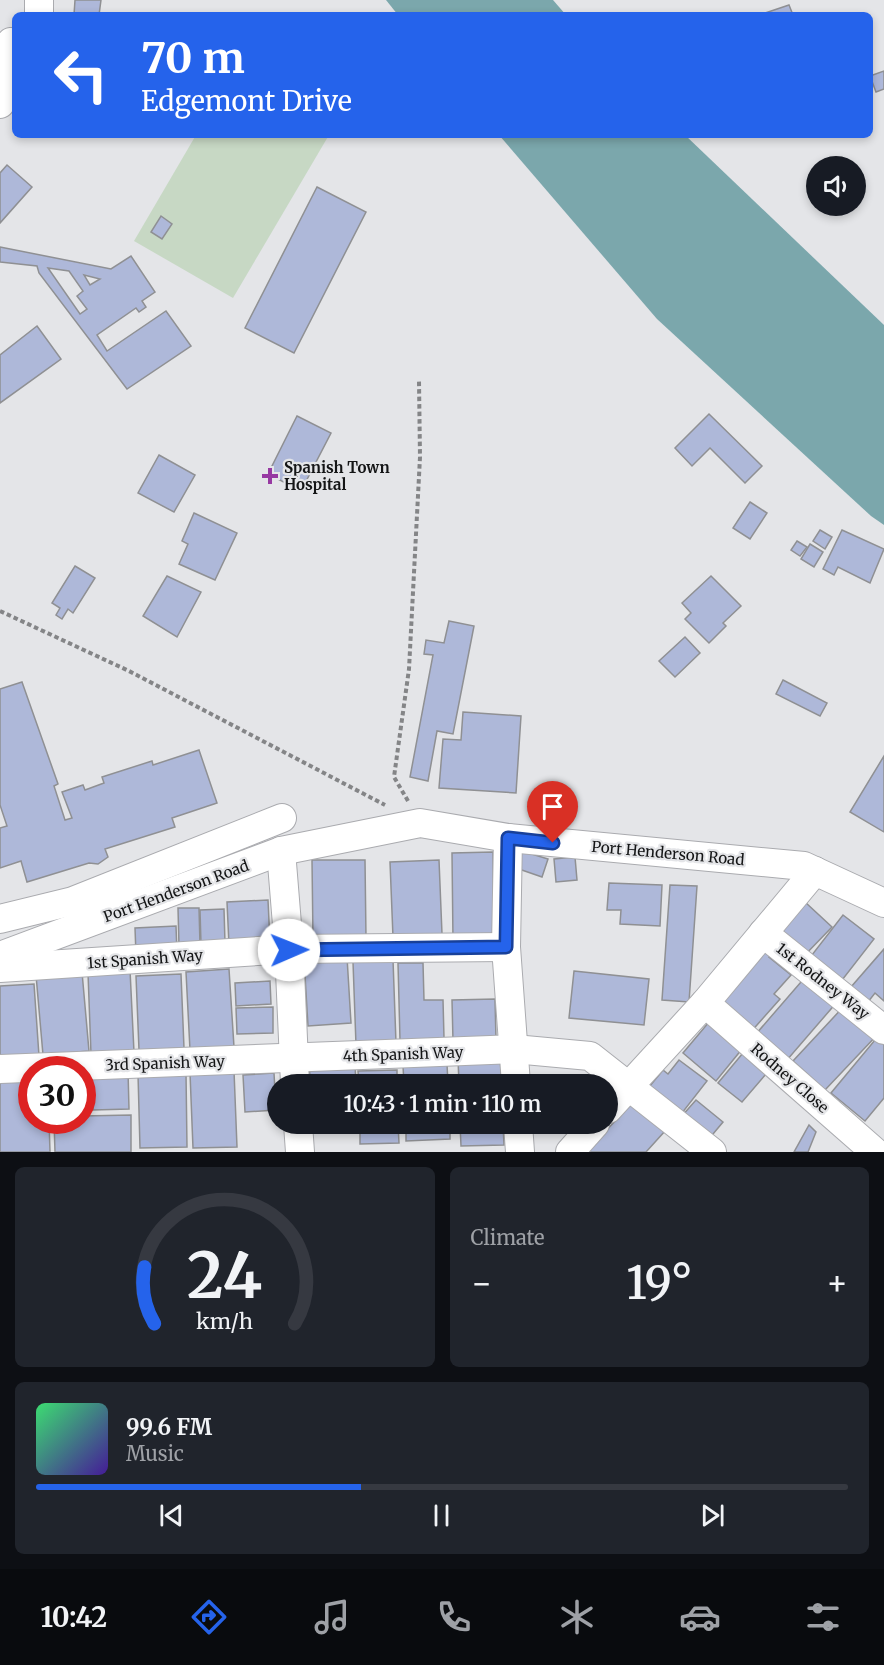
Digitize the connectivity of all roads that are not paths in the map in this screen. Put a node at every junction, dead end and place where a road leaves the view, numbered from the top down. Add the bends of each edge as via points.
1 (9, 41) edge
2 (12, 60) edge
3 (12, 77) edge
4 (0, 104) edge
5 (282, 818) dead end
6 (508, 838) junction
7 (281, 851) junction
8 (815, 871) junction
9 (884, 903) edge
10 (0, 919) edge
11 (763, 933) junction
12 (506, 947) junction
13 (289, 950) junction
14 (0, 956) edge
15 (0, 968) edge
16 (705, 1003) junction
17 (884, 1030) edge
18 (514, 1049) junction
19 (0, 1069) edge
20 (294, 1071) edge
21 (515, 1074) edge
22 (628, 1086) junction
23 (618, 1098) edge
24 (299, 1134) edge
25 (519, 1134) edge
26 (586, 1134) edge
27 (300, 1152) edge
28 (520, 1152) edge
29 (570, 1152) edge
30 (712, 1152) edge
31 (875, 1152) edge

1 - 2 street
3 - 4 street
5 - 10 street via 73,902
6 - 7 street, Port Henderson Road via 420,823
6 - 8 street, Port Henderson Road via 804,866
6 - 12 street
7 - 13 street
7 - 14 street, Port Henderson Road
8 - 9 street, Port Henderson Road
8 - 11 street
11 - 16 street
11 - 17 street, 1st Rodney Way
12 - 13 street, 1st Spanish Way
12 - 18 street
13 - 15 street, 1st Spanish Way
13 - 20 street
16 - 22 street
16 - 31 street, Rodney Close
18 - 20 street, 4th Spanish Way
18 - 21 street
18 - 22 street, 4th Spanish Way via 590,1056
19 - 20 street, 3rd Spanish Way
22 - 23 street
22 - 30 street, 4th Spanish Way
24 - 27 street
25 - 28 street
26 - 29 street

